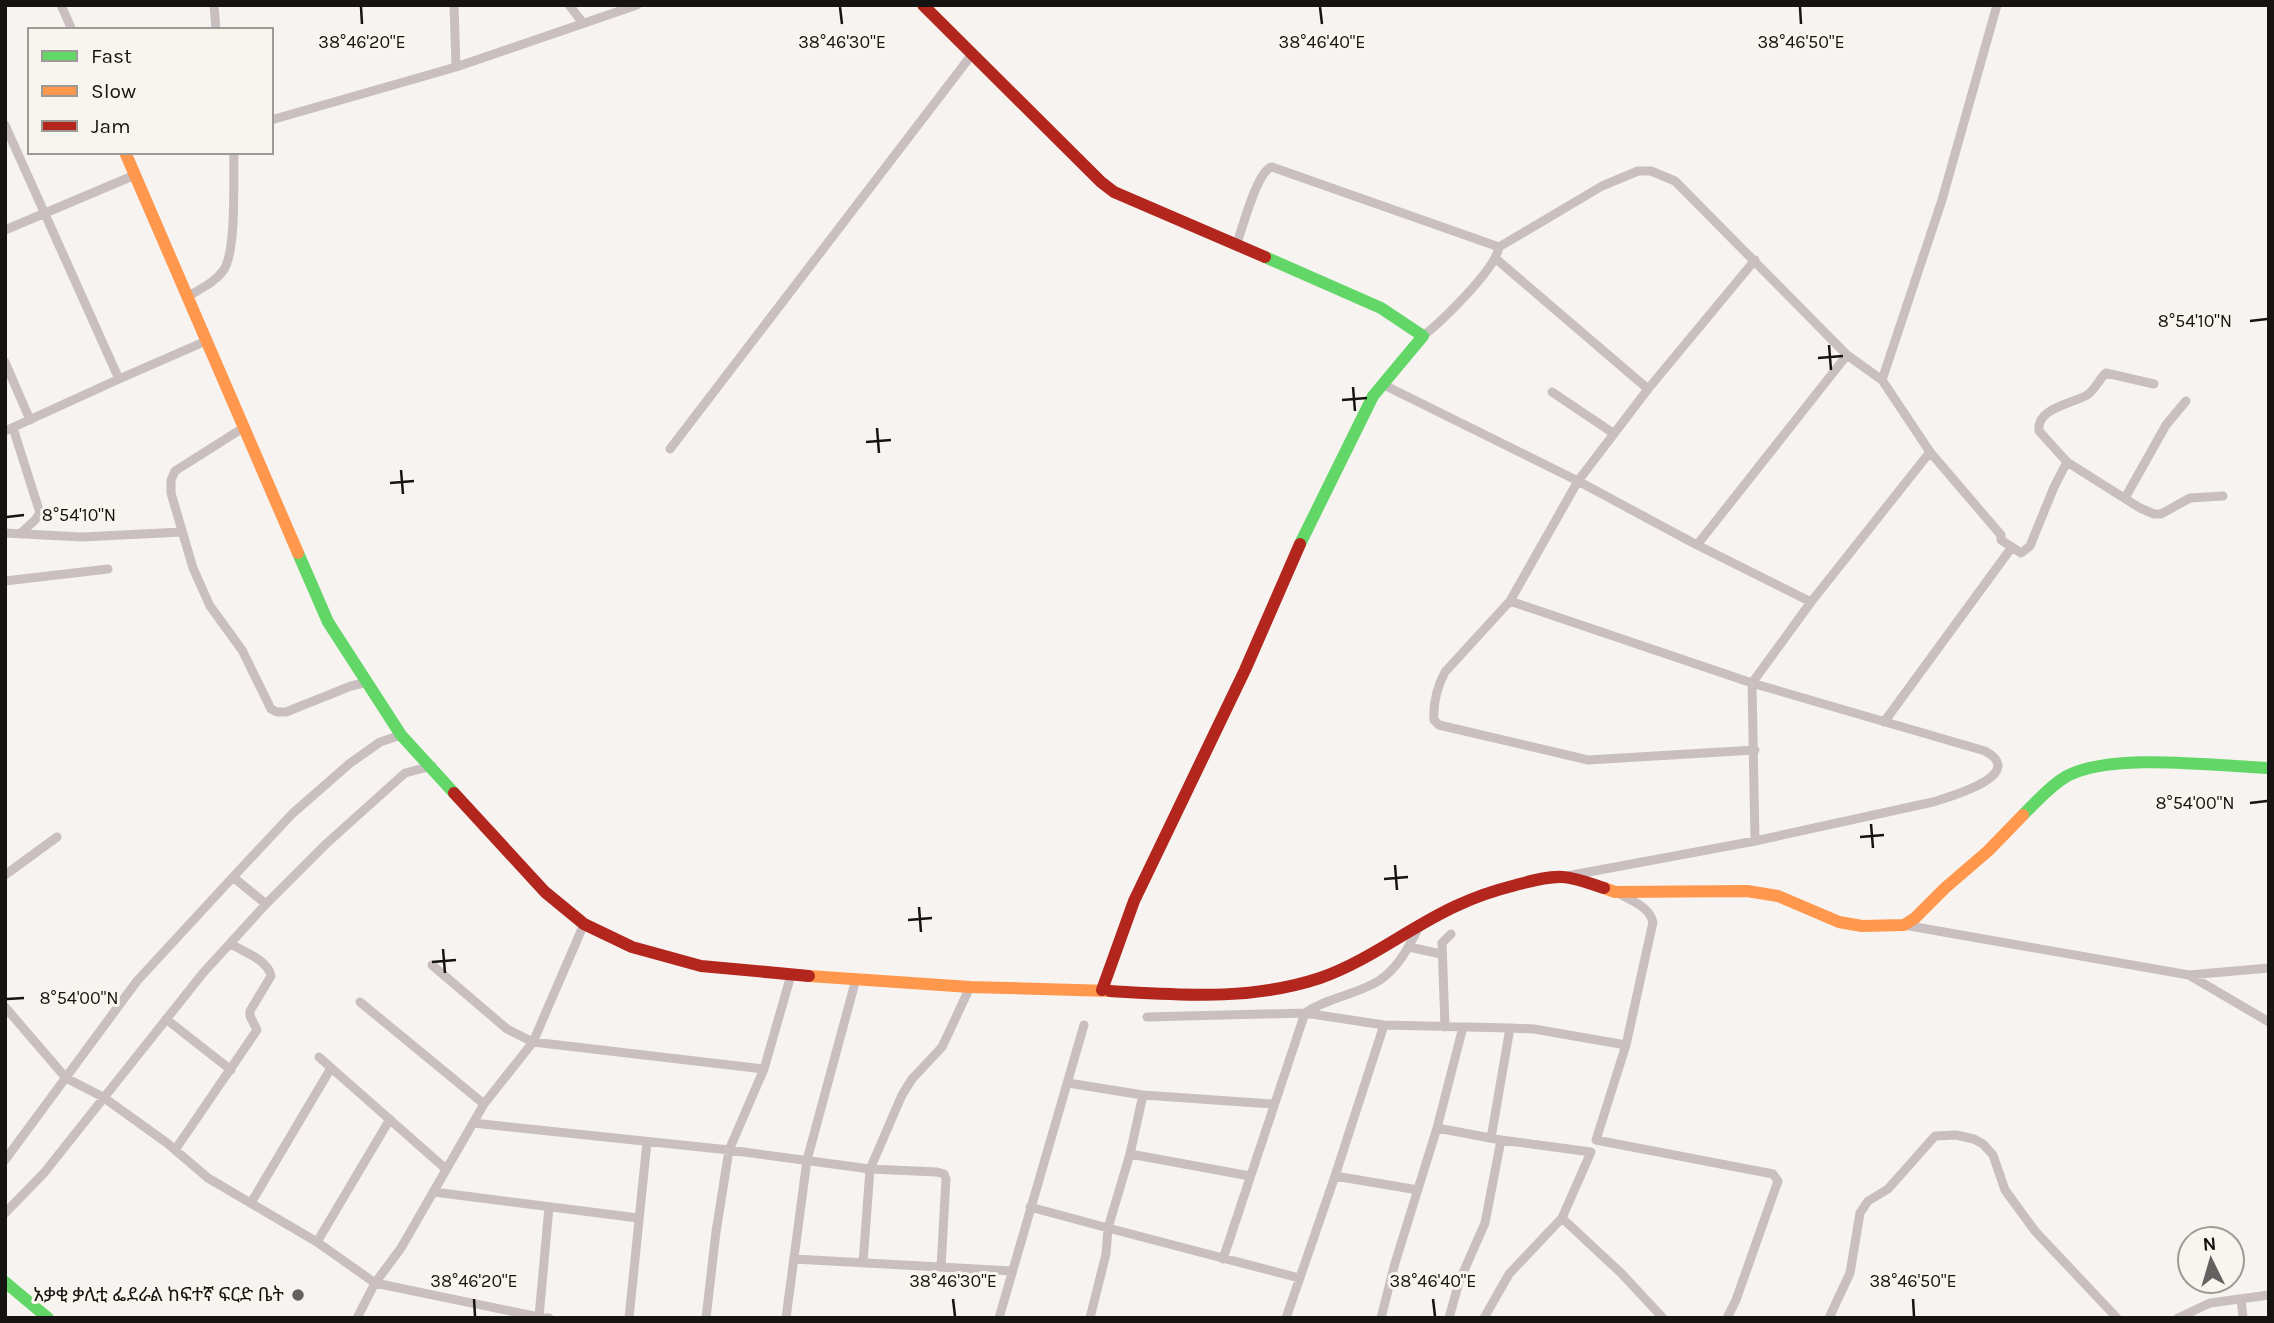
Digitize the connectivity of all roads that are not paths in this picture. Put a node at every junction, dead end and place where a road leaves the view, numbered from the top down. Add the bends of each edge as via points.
1 (61, 5) edge
2 (214, 5) edge
3 (454, 5) edge
4 (569, 5) edge
5 (637, 5) edge
6 (923, 5) edge
7 (1997, 5) edge
8 (619, 8) edge
9 (583, 23) junction
10 (71, 28) edge
11 (216, 28) edge
12 (973, 53) junction
13 (456, 67) junction
14 (273, 119) edge
15 (5, 125) edge
16 (126, 154) edge
17 (234, 154) edge
18 (135, 175) junction
19 (45, 212) junction
20 (5, 230) edge
21 (1236, 246) junction
22 (1499, 247) junction
23 (1495, 258) junction
24 (1755, 260) junction
25 (187, 296) junction
26 (1423, 336) junction
27 (206, 341) junction
28 (1847, 355) junction
29 (5, 362) edge
30 (119, 379) junction
31 (1882, 380) junction
32 (1382, 384) junction
33 (2154, 384) dead end
34 (1648, 389) junction
35 (1552, 391) dead end
36 (2186, 401) dead end
37 (30, 420) junction
38 (243, 428) junction
39 (9, 430) edge
40 (1613, 433) junction
41 (670, 449) dead end
42 (1930, 452) junction
43 (2067, 463) junction
44 (1578, 481) junction
45 (2223, 496) dead end
46 (2125, 498) junction
47 (182, 531) junction
48 (5, 533) edge
49 (20, 534) junction
50 (1697, 545) junction
51 (2012, 547) junction
52 (108, 569) dead end
53 (5, 581) edge
54 (1510, 601) junction
55 (1811, 602) junction
56 (368, 682) junction
57 (1752, 683) junction
58 (1884, 722) junction
59 (401, 735) junction
60 (1755, 750) junction
61 (432, 766) junction
62 (2269, 768) edge
63 (57, 837) dead end
64 (1755, 841) junction
65 (5, 875) edge
66 (233, 877) junction
67 (1562, 877) junction
68 (1615, 892) junction
69 (267, 904) junction
70 (584, 924) junction
71 (1420, 925) junction
72 (1904, 925) junction
73 (1451, 934) dead end
74 (231, 944) junction
75 (1409, 947) junction
76 (1441, 954) junction
77 (432, 965) dead end
78 (2269, 968) edge
79 (791, 975) junction
80 (2189, 975) junction
81 (856, 979) junction
82 (970, 987) junction
83 (1102, 990) junction
84 (360, 1002) dead end
85 (5, 1007) edge
86 (1305, 1013) junction
87 (1147, 1017) dead end
88 (166, 1019) junction
89 (2269, 1022) edge
90 (1084, 1025) dead end
91 (1384, 1025) junction
92 (1445, 1027) junction
93 (1463, 1027) junction
94 (1510, 1028) junction
95 (533, 1042) junction
96 (1626, 1045) junction
97 (318, 1057) dead end
98 (331, 1068) junction
99 (764, 1069) junction
100 (231, 1070) junction
101 (66, 1077) junction
102 (1068, 1083) junction
103 (1143, 1095) junction
104 (103, 1097) junction
105 (484, 1104) junction
106 (1273, 1104) junction
107 (390, 1119) junction
108 (473, 1122) junction
109 (1437, 1128) junction
110 (1490, 1138) junction
111 (1501, 1140) junction
112 (1596, 1140) junction
113 (647, 1142) junction
114 (175, 1150) junction
115 (729, 1150) junction
116 (1591, 1152) junction
117 (1130, 1154) junction
118 (7, 1155) edge
119 (807, 1160) junction
120 (446, 1169) junction
121 (870, 1169) junction
122 (1250, 1176) junction
123 (1335, 1176) junction
124 (1418, 1190) junction
125 (434, 1192) junction
126 (251, 1203) junction
127 (548, 1207) junction
128 (1030, 1207) junction
129 (5, 1213) edge
130 (638, 1218) junction
131 (1562, 1218) junction
132 (1108, 1228) junction
133 (1119, 1231) junction
134 (317, 1242) junction
135 (1107, 1248) junction
136 (794, 1259) junction
137 (1223, 1259) junction
138 (863, 1263) junction
139 (941, 1267) junction
140 (1012, 1271) junction
141 (1299, 1278) junction
142 (5, 1282) edge
143 (375, 1283) junction
144 (2269, 1295) edge
145 (2241, 1299) junction
146 (539, 1317) edge
147 (2183, 1317) edge
148 (48, 1318) edge
149 (357, 1318) edge
150 (548, 1318) edge
151 (629, 1318) edge
152 (706, 1318) edge
153 (786, 1318) edge
154 (999, 1318) edge
155 (1090, 1318) edge
156 (1286, 1318) edge
157 (1381, 1318) edge
158 (1449, 1318) edge
159 (1484, 1318) edge
160 (1663, 1318) edge
161 (1727, 1318) edge
162 (1829, 1318) edge
163 (2117, 1318) edge
164 (2243, 1318) edge

1 - 10 street
2 - 11 street
3 - 13 street
4 - 9 street
5 - 8 street
6 - 12 street
7 - 31 street via 1942,200
8 - 9 street
9 - 13 street
12 - 21 street via 1114,192
12 - 41 street
13 - 14 street
15 - 19 street
16 - 18 street
17 - 25 street via 230,255 211,283
18 - 19 street
18 - 25 street
19 - 20 street
19 - 30 street
21 - 22 street via 1257,186 1264,171 1272,167
21 - 26 street via 1384,311
22 - 23 street
22 - 24 street via 1602,186 1638,171 1651,171 1682,186
23 - 26 street via 1443,321
23 - 34 street
24 - 28 street
24 - 34 street
25 - 27 street
26 - 32 street
27 - 30 street
27 - 38 street
28 - 31 street
28 - 50 street
29 - 37 street
30 - 37 street
31 - 42 street
32 - 44 street
32 - 83 street via 1299,546 1134,901
33 - 43 street via 2106,373 2087,395 2044,416 2039,431
34 - 40 street
35 - 40 street
36 - 46 street via 2166,425
37 - 39 street
38 - 47 street via 175,471 171,493
38 - 56 street via 328,622
39 - 49 street via 40,513
40 - 44 street
42 - 51 street via 2001,540
42 - 55 street
43 - 46 street
43 - 51 street via 2030,546 2021,553
44 - 50 street
44 - 54 street
45 - 46 street via 2189,498 2161,514
47 - 49 street via 82,537
47 - 56 street via 209,606 242,650 271,709 286,712
48 - 49 street
50 - 55 street
51 - 58 street
52 - 53 street
54 - 57 street
54 - 60 street via 1438,684 1433,709 1439,725 1588,760
55 - 57 street
56 - 59 street
57 - 58 street
57 - 60 street
58 - 64 street via 1985,751 1996,762 1996,773 1961,794
59 - 61 street
59 - 66 street via 380,742 349,764 292,814
60 - 64 street
61 - 69 street via 404,773
61 - 70 street via 545,892
62 - 72 street via 2131,762 2079,771 2047,790 1988,851
63 - 65 street
64 - 67 street
66 - 69 street
66 - 101 street via 137,981
67 - 68 street
67 - 71 street via 1493,891
68 - 72 street via 1747,891 1778,896 1839,922
68 - 96 street via 1645,909 1653,922
69 - 74 street
70 - 79 street via 667,958
70 - 95 street
71 - 75 street
71 - 83 street via 1322,977 1260,993 1191,996
72 - 80 street
73 - 76 street via 1442,943
74 - 88 street
74 - 100 street via 265,964 271,976 250,1011 257,1030
75 - 76 street
75 - 86 street via 1381,979
76 - 92 street
77 - 95 street via 507,1030
78 - 80 street
79 - 81 street
79 - 99 street
80 - 89 street
81 - 82 street
81 - 119 street
82 - 83 street
82 - 121 street via 942,1047 902,1095
84 - 105 street
85 - 101 street
86 - 87 street
86 - 91 street
86 - 106 street
88 - 100 street
88 - 104 street
90 - 102 street
91 - 92 street
91 - 123 street
92 - 93 street
93 - 94 street
93 - 109 street
94 - 96 street
94 - 110 street
95 - 99 street
95 - 105 street
96 - 112 street
97 - 98 street
98 - 107 street
98 - 126 street
99 - 115 street
100 - 114 street
101 - 104 street
101 - 118 street
102 - 103 street
102 - 128 street
103 - 106 street
103 - 117 street
104 - 114 street
104 - 129 street via 44,1173
105 - 108 street
106 - 122 street
107 - 120 street
107 - 134 street
108 - 113 street
108 - 120 street
109 - 110 street
109 - 124 street
110 - 111 street
111 - 116 street
111 - 158 street via 1485,1223
112 - 116 street
112 - 161 street via 1777,1177
113 - 115 street
113 - 130 street
114 - 126 street via 208,1178
115 - 119 street
115 - 152 street
116 - 131 street
117 - 122 street
117 - 132 street
119 - 121 street
119 - 136 street
120 - 125 street
121 - 138 street
121 - 139 street via 944,1174
122 - 137 street
123 - 124 street
123 - 141 street
124 - 157 street
125 - 127 street
125 - 143 street
126 - 134 street
127 - 130 street
127 - 146 street
128 - 132 street
128 - 140 street
130 - 151 street
131 - 159 street via 1509,1274
131 - 160 street
132 - 133 street
132 - 135 street
133 - 135 street
133 - 137 street
134 - 143 street
135 - 155 street
136 - 138 street
136 - 153 street
137 - 141 street
138 - 139 street
139 - 140 street
140 - 154 street
141 - 156 street
142 - 148 street
143 - 146 street
143 - 149 street
144 - 145 street
145 - 147 street via 2210,1303
145 - 164 street
146 - 150 street
162 - 163 street via 1850,1273 1860,1213 1941,1135 1974,1139 1988,1149 2011,1200

